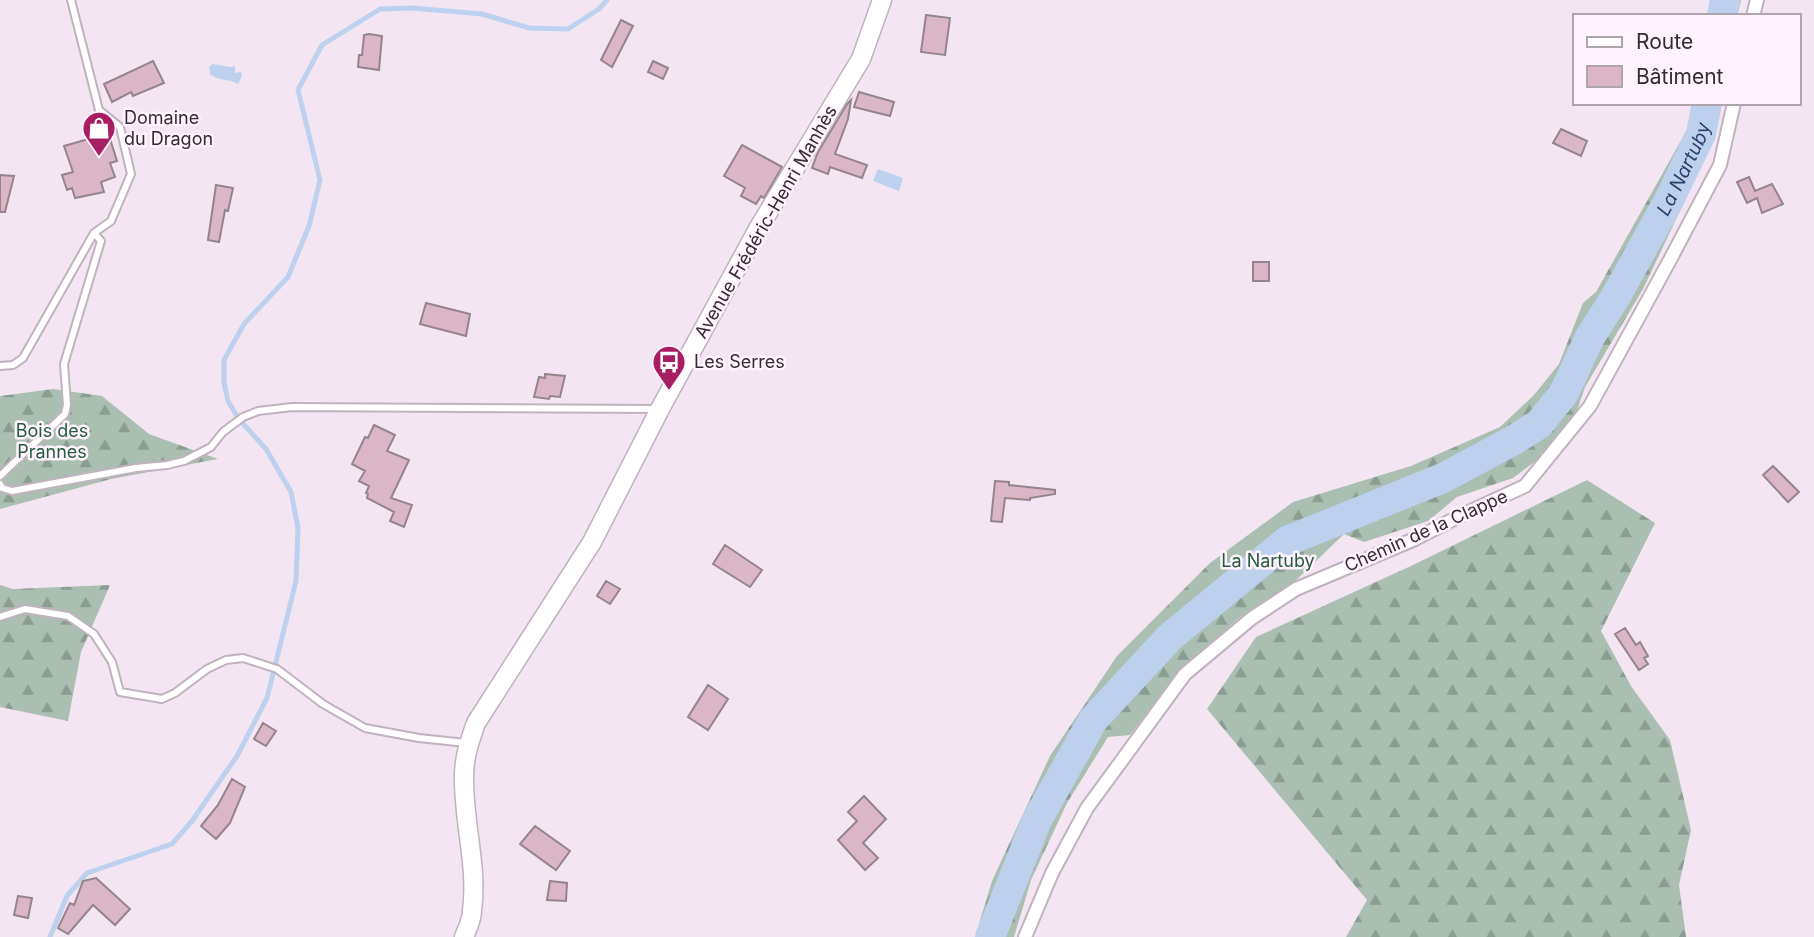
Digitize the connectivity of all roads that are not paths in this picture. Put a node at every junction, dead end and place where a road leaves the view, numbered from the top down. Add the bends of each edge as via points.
1 (71, 0) edge
2 (882, 0) edge
3 (1734, 105) edge
4 (94, 233) junction
5 (0, 366) edge
6 (660, 408) junction
7 (0, 476) edge
8 (0, 484) edge
9 (0, 617) edge
10 (468, 744) junction
11 (464, 937) edge
12 (1025, 937) edge

1 - 4 lane via 99,110 120,127 131,174 111,221
2 - 6 street, Avenue Frédéric-Henri Manhès via 861,59 758,229
3 - 12 street, Chemin de la Clappe via 1720,165 1590,406 1525,486 1296,589 1252,618 1185,674 1087,808
4 - 5 lane via 23,358
4 - 7 lane via 101,241 64,364 65,414
6 - 8 lane via 269,409 243,417 211,447 184,461 12,491
6 - 10 street, Avenue Frédéric-Henri Manhès via 592,542 476,723
9 - 10 lane via 25,609 68,616 94,634 112,662 120,692 162,699 207,669 243,658 277,669 365,729
10 - 11 street, Avenue Frédéric-Henri Manhès via 464,773 472,913

